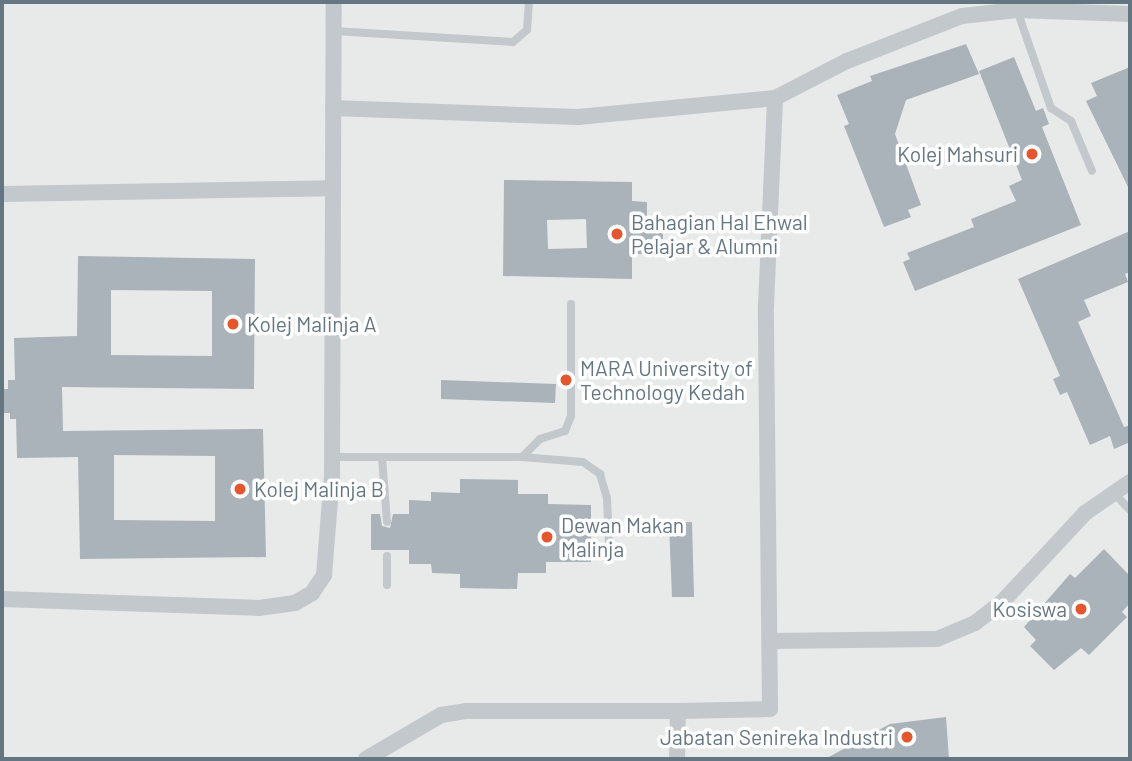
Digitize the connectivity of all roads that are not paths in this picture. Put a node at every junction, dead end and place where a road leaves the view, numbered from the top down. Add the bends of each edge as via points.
1 (334, 2) edge
2 (529, 2) edge
3 (1017, 10) junction
4 (1130, 14) edge
5 (334, 31) junction
6 (775, 98) junction
7 (333, 108) junction
8 (1092, 172) dead end
9 (333, 188) junction
10 (2, 194) edge
11 (571, 304) dead end
12 (332, 457) junction
13 (522, 457) junction
14 (382, 458) junction
15 (1130, 482) edge
16 (1112, 491) junction
17 (1130, 510) edge
18 (387, 522) dead end
19 (609, 546) dead end
20 (387, 556) dead end
21 (387, 585) dead end
22 (2, 599) edge
23 (770, 641) junction
24 (678, 711) junction
25 (366, 759) edge
26 (677, 759) edge

1 - 5 street
2 - 5 lane via 527,30 513,42
3 - 4 street
3 - 6 street via 962,16 848,61
3 - 8 lane via 1051,108 1071,121
5 - 7 street
6 - 7 street via 578,117
6 - 23 street via 766,306
7 - 9 street
9 - 10 street
9 - 12 street
11 - 13 lane via 571,416 565,431 540,439
12 - 14 lane
12 - 22 street via 324,575 312,593 295,603 259,608
13 - 14 lane
13 - 19 lane via 583,462 600,474 607,498
14 - 18 lane
15 - 16 street
16 - 17 lane
16 - 23 street via 975,623 937,639
20 - 21 lane
23 - 24 street via 770,709
24 - 25 street via 467,711 441,715
24 - 26 street

